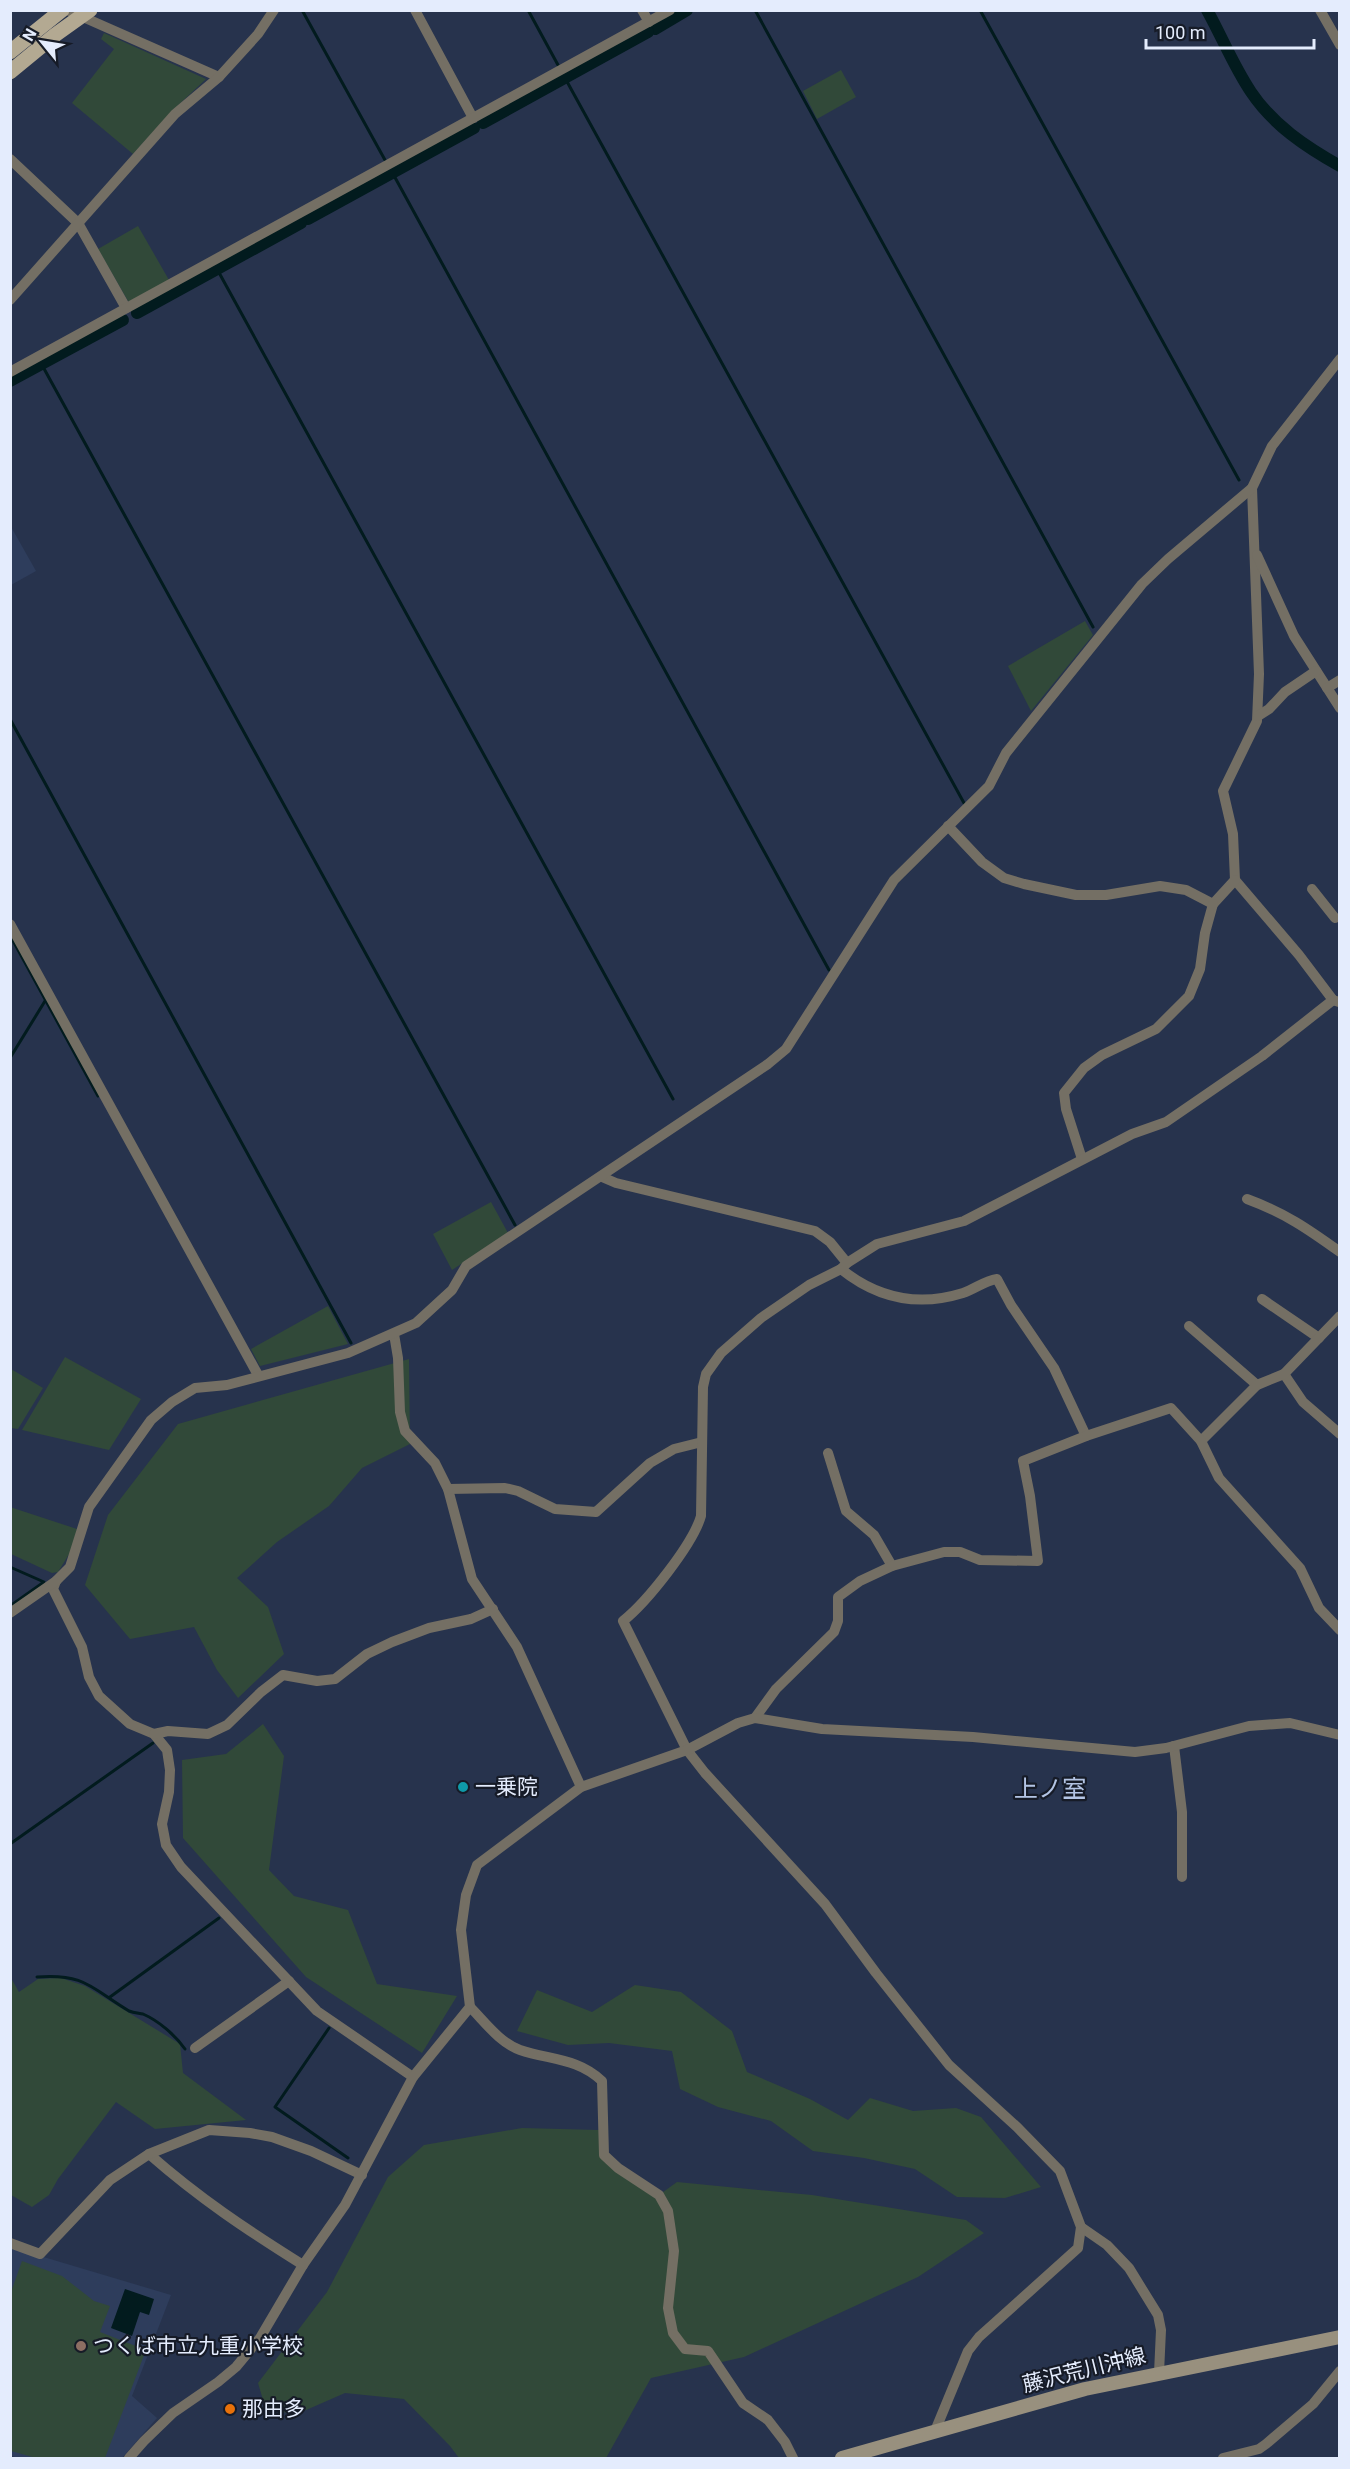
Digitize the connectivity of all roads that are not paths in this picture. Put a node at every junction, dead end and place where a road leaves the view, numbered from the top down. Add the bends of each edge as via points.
1 (62, 10) edge
2 (274, 10) edge
3 (415, 10) edge
4 (642, 10) edge
5 (670, 10) edge
6 (1320, 10) edge
7 (79, 12) edge
8 (649, 22) junction
9 (1340, 45) edge
10 (10, 52) edge
11 (10, 72) edge
12 (219, 77) junction
13 (473, 118) junction
14 (10, 159) edge
15 (78, 223) junction
16 (10, 300) edge
17 (126, 308) junction
18 (1340, 360) edge
19 (10, 372) edge
20 (1252, 488) junction
21 (1254, 549) junction
22 (1316, 671) junction
23 (1340, 680) edge
24 (1327, 687) junction
25 (1340, 708) edge
26 (1258, 716) junction
27 (948, 826) junction
28 (1235, 880) junction
29 (1312, 889) dead end
30 (1214, 904) junction
31 (1337, 917) edge
32 (10, 924) edge
33 (1340, 929) edge
34 (1338, 1001) edge
35 (1082, 1159) junction
36 (602, 1177) junction
37 (1247, 1199) dead end
38 (1340, 1252) edge
39 (844, 1266) junction
40 (1262, 1299) dead end
41 (1340, 1316) edge
42 (1189, 1326) dead end
43 (394, 1334) junction
44 (1319, 1338) junction
45 (1284, 1374) junction
46 (258, 1375) junction
47 (1257, 1385) junction
48 (1340, 1434) edge
49 (1086, 1436) junction
50 (702, 1442) junction
51 (1202, 1442) junction
52 (828, 1453) dead end
53 (448, 1489) junction
54 (892, 1566) junction
55 (56, 1581) junction
56 (493, 1609) junction
57 (10, 1613) edge
58 (1340, 1630) edge
59 (755, 1718) junction
60 (154, 1734) junction
61 (1340, 1735) edge
62 (1174, 1746) junction
63 (687, 1750) junction
64 (581, 1787) junction
65 (1182, 1877) dead end
66 (289, 1981) junction
67 (470, 2007) junction
68 (195, 2048) dead end
69 (413, 2077) junction
70 (149, 2154) junction
71 (362, 2175) junction
72 (1081, 2227) junction
73 (10, 2243) edge
74 (303, 2265) junction
75 (1340, 2337) edge
76 (1340, 2371) edge
77 (1159, 2373) junction
78 (935, 2431) junction
79 (129, 2458) edge
80 (793, 2458) edge
81 (842, 2458) edge
82 (1223, 2458) edge

1 - 10 main road
2 - 12 street
3 - 13 street
4 - 8 street
5 - 8 street
6 - 9 street
7 - 11 main road
7 - 12 street
8 - 13 street
12 - 15 street via 175,114
13 - 17 street
14 - 15 street
15 - 16 street
15 - 17 street
17 - 19 street
18 - 20 street via 1272,446
20 - 21 street
20 - 27 street via 1142,585 1006,753 989,786
21 - 22 street via 1294,636
21 - 26 street
22 - 24 street
22 - 26 street
23 - 24 street
24 - 25 street
26 - 28 street via 1222,791 1233,834
27 - 30 street via 982,862 1004,878 1024,884 1076,895 1106,895 1160,886 1186,890
27 - 36 street via 894,880 786,1049
28 - 30 street
28 - 34 street
29 - 31 street
30 - 35 street via 1200,969 1189,996 1156,1029 1084,1068 1064,1093
31 - 33 street
32 - 46 street
34 - 35 street via 1166,1122
35 - 39 street via 964,1221 877,1244
36 - 39 street via 814,1231 830,1242
36 - 43 street via 466,1266 442,1301 416,1323
37 - 38 street via 1278,1210
39 - 49 street via 860,1284 876,1292 911,1299 963,1293 997,1280 1054,1368
39 - 50 street via 761,1317 721,1353 706,1374 703,1387
40 - 44 street
41 - 44 street
42 - 47 street
43 - 46 street via 348,1353
43 - 53 street via 405,1431 435,1463
44 - 45 street
45 - 47 street
45 - 48 street via 1303,1402
46 - 55 street via 227,1385 195,1388 151,1420 89,1507 70,1567
47 - 51 street
49 - 51 street via 1171,1408
49 - 54 street via 1023,1461 1038,1562 980,1560 960,1552 944,1552
50 - 53 street via 674,1449 650,1463 596,1512 555,1509 505,1488
50 - 63 street via 701,1516 697,1531 623,1621
51 - 58 street via 1219,1478 1300,1568 1319,1608
52 - 54 street via 846,1510 874,1535
53 - 56 street via 472,1579
54 - 59 street via 860,1581 838,1598 834,1632 776,1689
55 - 57 street
55 - 60 street via 53,1589 82,1647 89,1677 99,1696 130,1725
56 - 60 street via 392,1642 367,1654 335,1679 317,1681 283,1675 227,1725 208,1734
56 - 64 street via 517,1647
59 - 62 street via 822,1729 973,1737 1135,1752
59 - 63 street
60 - 66 street via 167,1750 170,1770 162,1824 166,1845 202,1891
61 - 62 street via 1290,1724 1249,1726
62 - 65 street via 1182,1812
63 - 64 street
63 - 72 street via 825,1904 950,2065 1060,2170
64 - 67 street via 477,1865 466,1895 460,1930
66 - 68 street
66 - 69 street via 317,2011
67 - 69 street
67 - 80 street via 495,2034 519,2049 590,2069 602,2081 604,2155 659,2195 668,2211 674,2251 668,2308 673,2333 685,2349 708,2351 743,2403 768,2420
69 - 71 street
70 - 71 street via 209,2130 250,2133 311,2151
70 - 73 street via 111,2180 40,2254
70 - 74 street via 189,2190
71 - 74 street
72 - 77 street via 1107,2245 1129,2268 1158,2315
72 - 78 street via 1078,2248 968,2351
74 - 79 street via 260,2338 236,2367 172,2413
75 - 77 main road, 藤沢荒川沖線
76 - 82 street via 1313,2404 1266,2444
77 - 78 main road, 藤沢荒川沖線
78 - 81 main road, 藤沢荒川沖線

